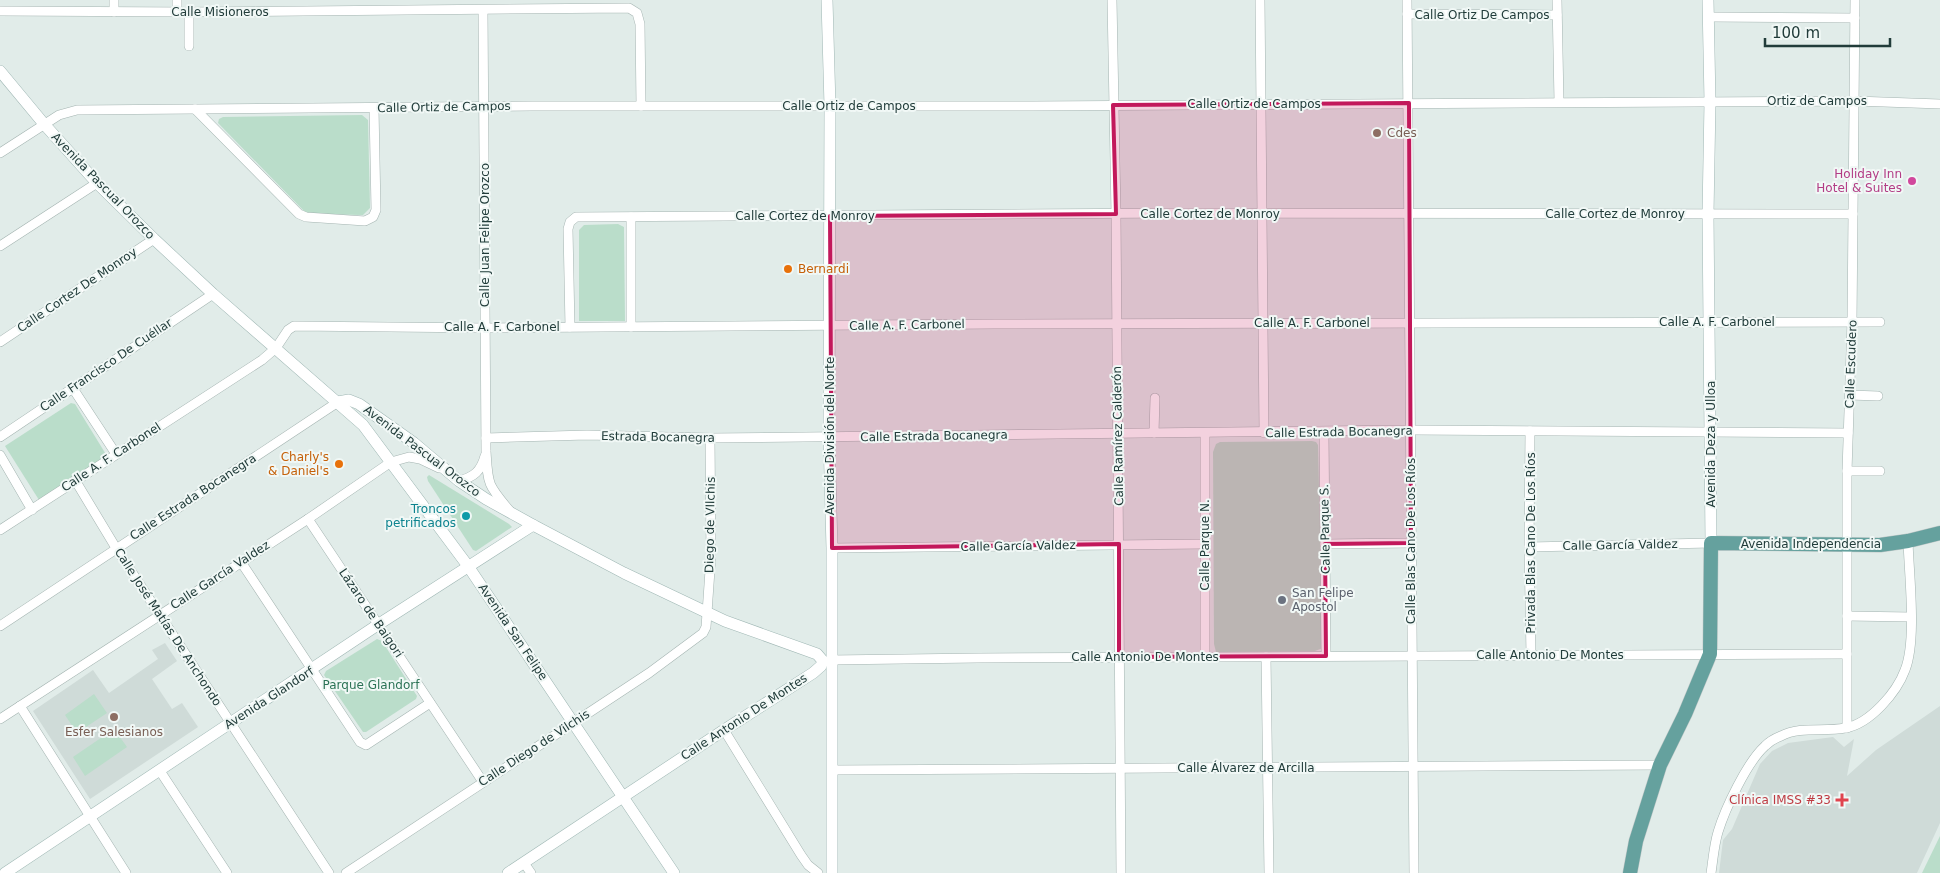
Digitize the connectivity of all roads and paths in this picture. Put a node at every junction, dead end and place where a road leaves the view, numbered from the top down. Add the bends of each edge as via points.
1 (114, 0) edge
2 (177, 0) edge
3 (827, 0) edge
4 (1112, 0) edge
5 (1260, 0) edge
6 (1407, 0) edge
7 (1557, 0) edge
8 (1708, 0) edge
9 (1855, 0) edge
10 (483, 10) junction
11 (0, 11) edge
12 (114, 12) junction
13 (177, 12) junction
14 (189, 12) junction
15 (1407, 14) junction
16 (1557, 15) junction
17 (1708, 17) junction
18 (1855, 18) junction
19 (189, 46) dead end
20 (0, 71) edge
21 (1940, 98) edge
22 (1855, 101) junction
23 (1559, 102) junction
24 (1710, 102) junction
25 (1924, 102) junction
26 (1408, 103) junction
27 (1261, 104) junction
28 (1940, 104) edge
29 (1114, 105) junction
30 (484, 106) junction
31 (641, 106) junction
32 (830, 106) junction
33 (374, 108) junction
34 (195, 109) junction
35 (44, 124) junction
36 (0, 153) edge
37 (97, 183) junction
38 (1263, 213) junction
39 (1116, 214) junction
40 (1409, 214) junction
41 (1708, 214) junction
42 (1852, 214) junction
43 (830, 216) junction
44 (631, 217) junction
45 (154, 239) junction
46 (0, 246) edge
47 (213, 294) junction
48 (1710, 322) junction
49 (1852, 322) junction
50 (1880, 322) dead end
51 (1410, 323) junction
52 (1116, 324) junction
53 (1263, 324) junction
54 (830, 326) junction
55 (570, 327) junction
56 (631, 327) junction
57 (485, 328) junction
58 (0, 342) edge
59 (276, 348) junction
60 (72, 387) junction
61 (1850, 395) junction
62 (1878, 396) dead end
63 (1155, 398) dead end
64 (338, 402) junction
65 (1411, 430) junction
66 (1530, 431) junction
67 (1710, 432) junction
68 (1154, 433) junction
69 (1204, 433) junction
70 (1264, 433) junction
71 (1324, 433) junction
72 (1848, 433) junction
73 (1117, 434) junction
74 (0, 437) edge
75 (829, 437) junction
76 (486, 438) junction
77 (710, 438) junction
78 (486, 450) junction
79 (116, 454) junction
80 (0, 455) edge
81 (390, 462) junction
82 (446, 471) junction
83 (1847, 471) junction
84 (1880, 472) dead end
85 (75, 480) junction
86 (460, 481) junction
87 (32, 510) junction
88 (512, 513) junction
89 (308, 518) junction
90 (533, 525) junction
91 (0, 530) edge
92 (1940, 533) edge
93 (1908, 541) junction
94 (1411, 543) junction
95 (1711, 543) junction
96 (1119, 544) junction
97 (1205, 544) junction
98 (1325, 544) junction
99 (1848, 546) junction
100 (1529, 547) junction
101 (116, 548) junction
102 (832, 548) junction
103 (241, 562) junction
104 (468, 566) junction
105 (707, 612) junction
106 (159, 614) junction
107 (1848, 616) junction
108 (1911, 617) junction
109 (379, 624) junction
110 (0, 626) edge
111 (1710, 654) junction
112 (1848, 654) junction
113 (1531, 655) junction
114 (1205, 656) junction
115 (1326, 656) junction
116 (1412, 656) junction
117 (1119, 657) junction
118 (1266, 657) junction
119 (827, 660) junction
120 (312, 670) junction
121 (430, 703) junction
122 (20, 706) junction
123 (0, 719) edge
124 (574, 722) junction
125 (230, 724) junction
126 (1847, 728) junction
127 (724, 730) junction
128 (1660, 765) junction
129 (1413, 766) junction
130 (1120, 768) junction
131 (1267, 768) junction
132 (160, 770) junction
133 (832, 770) junction
134 (483, 782) junction
135 (624, 797) junction
136 (89, 817) junction
137 (524, 863) junction
138 (0, 868) edge
139 (4, 873) edge
140 (126, 873) edge
141 (227, 873) edge
142 (329, 873) edge
143 (346, 873) edge
144 (508, 873) edge
145 (531, 873) edge
146 (674, 873) edge
147 (818, 873) edge
148 (832, 873) edge
149 (1121, 873) edge
150 (1268, 873) edge
151 (1414, 873) edge
152 (1630, 873) edge
153 (1712, 873) edge

1 - 12 street
2 - 13 street
3 - 32 main road, Avenida División del Norte
4 - 29 street, Calle Ramírez Calderón
5 - 27 street
6 - 15 street, Calle Blas Cano De Los Ríos
7 - 16 street
8 - 17 main road, Avenida Deza y Ulloa
9 - 18 street, Calle Escudero
10 - 14 street, Calle Misioneros
10 - 30 street, Calle Juan Felipe Orozco
10 - 31 street, Calle Misioneros via 630,8 637,13 640,24
11 - 12 street, Calle Misioneros
12 - 13 street, Calle Misioneros
13 - 14 street, Calle Misioneros
14 - 19 street
15 - 16 street, Calle Ortiz De Campos
15 - 26 street, Calle Blas Cano De Los Ríos
16 - 23 street
17 - 18 street
17 - 24 main road, Avenida Deza y Ulloa
18 - 22 street, Calle Escudero
20 - 35 main road, Avenida Pascual Orozco
21 - 25 street, Ortiz de Campos
22 - 24 street, Ortiz de Campos
22 - 25 street, Ortiz de Campos
22 - 42 street, Calle Escudero
23 - 24 street, Calle Ortiz de Campos
23 - 26 street, Calle Ortiz de Campos
24 - 41 main road, Avenida Deza y Ulloa
25 - 28 street, Ortiz de Campos
26 - 27 street, Calle Ortiz de Campos
26 - 40 street, Calle Blas Cano De Los Ríos
27 - 29 street, Calle Ortiz de Campos
27 - 38 street
29 - 32 street, Calle Ortiz de Campos
29 - 39 street, Calle Ramírez Calderón
30 - 31 street, Calle Ortiz de Campos
30 - 33 street, Calle Ortiz de Campos
30 - 57 street, Calle Juan Felipe Orozco
31 - 32 street, Calle Ortiz de Campos
32 - 43 main road, Avenida División del Norte
33 - 34 street, Calle Ortiz de Campos
33 - 34 street via 376,210 373,217 365,221 299,214
34 - 35 street, Calle Ortiz de Campos via 71,111
35 - 36 street, Calle Ortiz de Campos
35 - 37 main road, Avenida Pascual Orozco
37 - 45 main road, Avenida Pascual Orozco
37 - 46 street
38 - 39 street, Calle Cortez de Monroy
38 - 40 street, Calle Cortez de Monroy
38 - 53 street
39 - 43 street, Calle Cortez de Monroy
39 - 52 street, Calle Ramírez Calderón
40 - 41 street, Calle Cortez de Monroy
40 - 51 street, Calle Blas Cano De Los Ríos
41 - 42 street, Calle Cortez de Monroy
41 - 48 main road, Avenida Deza y Ulloa
42 - 49 street, Calle Escudero
43 - 44 street, Calle Cortez de Monroy
43 - 54 main road, Avenida División del Norte
44 - 55 street, Calle Cortez de Monroy via 576,217 570,222
44 - 56 street
45 - 47 main road, Avenida Pascual Orozco
45 - 58 street, Calle Cortez De Monroy
47 - 59 main road, Avenida Pascual Orozco
47 - 60 street, Calle Francisco De Cuéllar
48 - 49 street, Calle A. F. Carbonel
48 - 51 street, Calle A. F. Carbonel
48 - 67 main road, Avenida Deza y Ulloa
49 - 50 street, Calle A. F. Carbonel
49 - 61 street, Calle Escudero
51 - 53 street, Calle A. F. Carbonel
51 - 65 street, Calle Blas Cano De Los Ríos
52 - 53 street, Calle A. F. Carbonel
52 - 54 street, Calle A. F. Carbonel
52 - 73 street, Calle Ramírez Calderón
53 - 70 street
54 - 56 street, Calle A. F. Carbonel
54 - 75 main road, Avenida División del Norte
55 - 56 street, Calle A. F. Carbonel
55 - 57 street, Calle A. F. Carbonel
57 - 59 street, Calle A. F. Carbonel via 294,326
57 - 76 street, Calle Juan Felipe Orozco
59 - 64 main road, Avenida Pascual Orozco
59 - 79 street, Calle A. F. Carbonel
60 - 74 street, Calle Francisco De Cuéllar
60 - 79 street
61 - 62 street
61 - 72 street, Calle Escudero
63 - 68 street
64 - 81 main road, Avenida San Felipe via 363,425
64 - 82 main road, Avenida Pascual Orozco via 349,400 358,404 414,443
64 - 101 street, Calle Estrada Bocanegra
65 - 66 street, Calle Estrada Bocanegra
65 - 71 street, Calle Estrada Bocanegra
65 - 94 street, Calle Blas Cano De Los Ríos
66 - 67 street, Calle Estrada Bocanegra
66 - 100 street, Privada Blas Cano De Los Ríos
67 - 72 street, Calle Estrada Bocanegra
67 - 95 main road, Avenida Deza y Ulloa
68 - 69 street, Calle Estrada Bocanegra
68 - 73 street, Calle Estrada Bocanegra
69 - 70 street, Calle Estrada Bocanegra
69 - 97 street, Calle Parque N.
70 - 71 street, Calle Estrada Bocanegra
71 - 98 street, Calle Parque S.
72 - 83 street, Calle Escudero
73 - 75 street, Calle Estrada Bocanegra
73 - 96 street, Calle Ramírez Calderón
75 - 77 street, Estrada Bocanegra
75 - 102 main road, Avenida División del Norte
76 - 77 street, Estrada Bocanegra via 587,435
76 - 78 street, Calle Juan Felipe Orozco
77 - 105 street, Diego de VIlchis via 711,556
78 - 86 street via 478,472
78 - 88 street, Calle Juan Felipe Orozco via 491,488
79 - 85 street, Calle A. F. Carbonel
80 - 87 street
81 - 82 street, Calle García Valdez via 415,457
81 - 89 street, Calle García Valdez
81 - 104 main road, Avenida San Felipe
82 - 86 main road, Avenida Pascual Orozco
83 - 84 street
83 - 99 street, Calle Escudero
85 - 87 street, Calle A. F. Carbonel
85 - 101 street, Calle José Matías De Anchondo
86 - 88 main road, Avenida Pascual Orozco
87 - 91 street, Calle A. F. Carbonel
88 - 90 main road, Avenida Pascual Orozco
89 - 103 street, Calle García Valdez
89 - 109 street, Lázaro de Baigori
90 - 104 main road, Avenida Glandorf
90 - 105 main road, Avenida Pascual Orozco
92 - 93 main road, Avenida Independencia
93 - 99 main road, Avenida Independencia
93 - 108 street
94 - 98 street
94 - 116 street, Calle Blas Cano De Los Ríos
95 - 99 main road, Avenida Independencia
95 - 100 street, Calle García Valdez
95 - 111 main road, Avenida Deza y Ulloa
96 - 97 street, Calle García Valdez
96 - 102 street, Calle García Valdez
96 - 117 street, Calle Ramírez Calderón
97 - 114 street, Calle Parque N.
98 - 115 street, Calle Parque S.
99 - 107 street, Calle Escudero
100 - 113 street, Privada Blas Cano De Los Ríos
101 - 106 street, Calle José Matías De Anchondo
101 - 110 street, Calle Estrada Bocanegra
102 - 119 main road, Avenida División del Norte
103 - 106 street, Calle García Valdez
103 - 120 street
104 - 109 main road, Avenida Glandorf
104 - 124 main road, Avenida San Felipe
105 - 119 main road, Avenida Pascual Orozco
105 - 124 street, Calle Diego de Vilchis via 706,627 699,638
106 - 122 street, Calle García Valdez
106 - 125 street, Calle José Matías De Anchondo
107 - 108 street
107 - 112 street, Calle Escudero
108 - 126 street via 1909,653 1898,686 1878,709
109 - 120 main road, Avenida Glandorf
109 - 121 street, Lázaro de Baigori
111 - 112 street, Calle Antonio De Montes
111 - 113 street, Calle Antonio De Montes
111 - 128 main road, Avenida Deza y Ulloa
112 - 126 street, Calle Escudero
113 - 116 street, Calle Antonio De Montes
114 - 117 street, Calle Antonio De Montes
114 - 118 street, Calle Antonio De Montes
115 - 116 street, Calle Antonio De Montes
115 - 118 street, Calle Antonio De Montes
116 - 129 street, Calle Blas Cano De Los Ríos
117 - 119 street, Calle Antonio De Montes
117 - 130 street, Calle Ramírez Calderón
118 - 131 street
119 - 127 main road, Calle Antonio De Montes via 813,673
119 - 133 main road, Avenida División del Norte
120 - 121 street via 363,744
120 - 125 main road, Avenida Glandorf
121 - 134 street, Lázaro de Baigori
122 - 123 street, Calle García Valdez
122 - 136 street
124 - 134 street, Calle Diego de Vilchis
124 - 135 main road, Avenida San Felipe
125 - 132 main road, Avenida Glandorf
125 - 142 street, Calle José Matías De Anchondo
126 - 153 street via 1793,732 1765,745 1753,760 1727,808 1717,833
127 - 135 main road, Calle Antonio De Montes
127 - 147 street via 801,855
128 - 129 street, Calle Álvarez de Arcilla
128 - 152 main road, Avenida Deza y Ulloa
129 - 131 street, Calle Álvarez de Arcilla
129 - 151 street, Calle Blas Cano De Los Ríos
130 - 131 street, Calle Álvarez de Arcilla
130 - 133 street, Calle Álvarez de Arcilla
130 - 149 street, Calle Ramírez Calderón
131 - 150 street
132 - 136 main road, Avenida Glandorf
132 - 141 street
133 - 148 main road, Avenida División del Norte
134 - 143 street, Calle Diego de Vilchis
135 - 137 main road, Calle Antonio De Montes
135 - 146 main road, Avenida San Felipe
136 - 139 main road, Avenida Glandorf
136 - 140 street
137 - 144 main road, Calle Antonio De Montes
137 - 145 street
138 - 139 street

